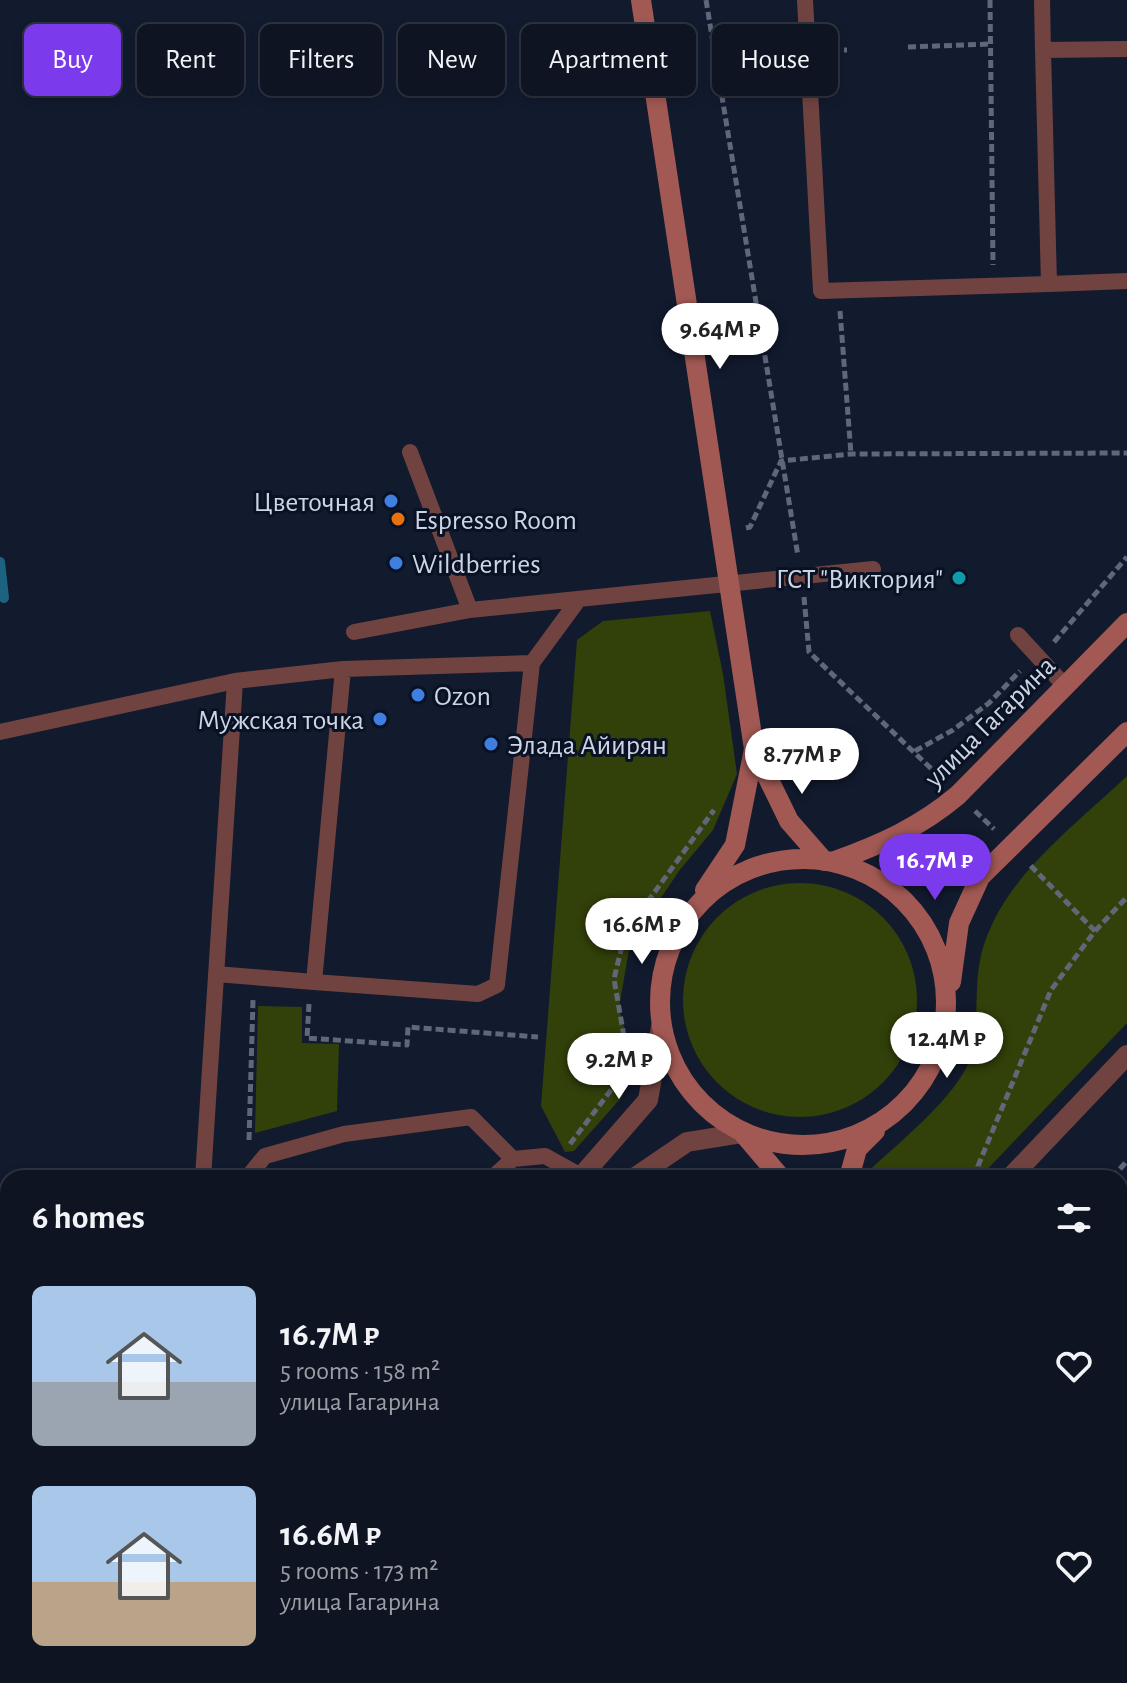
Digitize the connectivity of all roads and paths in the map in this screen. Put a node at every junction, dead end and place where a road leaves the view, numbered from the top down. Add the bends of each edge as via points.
1 (641, 0) edge
2 (706, 0) edge
3 (805, 0) edge
4 (990, 0) edge
5 (1042, 0) edge
6 (991, 44) junction
7 (908, 47) dead end
8 (1127, 49) edge
9 (1043, 50) junction
10 (1127, 281) edge
11 (1049, 284) junction
12 (993, 286) junction
13 (839, 291) junction
14 (410, 452) dead end
15 (1127, 453) edge
16 (851, 454) junction
17 (781, 461) junction
18 (750, 527) dead end
19 (1127, 557) edge
20 (873, 569) dead end
21 (802, 576) junction
22 (731, 583) junction
23 (579, 599) junction
24 (470, 610) junction
25 (1127, 623) edge
26 (354, 632) dead end
27 (1018, 635) dead end
28 (1040, 658) junction
29 (532, 663) junction
30 (343, 669) junction
31 (235, 681) junction
32 (1065, 686) junction
33 (0, 732) edge
34 (1127, 732) edge
35 (754, 749) junction
36 (915, 751) junction
37 (958, 795) junction
38 (719, 803) dead end
39 (1011, 846) junction
40 (830, 861) junction
41 (1127, 897) edge
42 (686, 919) junction
43 (1095, 931) junction
44 (216, 974) junction
45 (314, 982) junction
46 (265, 1000) dead end
47 (294, 1001) dead end
48 (947, 1010) junction
49 (661, 1027) junction
50 (538, 1037) dead end
51 (1127, 1055) edge
52 (888, 1118) junction
53 (743, 1133) junction
54 (239, 1149) dead end
55 (513, 1159) junction
56 (556, 1162) junction
57 (204, 1170) edge
58 (254, 1170) edge
59 (501, 1170) edge
60 (569, 1170) edge
61 (586, 1170) edge
62 (646, 1170) edge
63 (774, 1170) edge
64 (851, 1170) edge
65 (979, 1170) edge
66 (1018, 1170) edge

1 - 22 main road
2 - 17 path
3 - 13 lane via 821,291
4 - 6 path
5 - 9 lane
6 - 7 path
6 - 12 path
8 - 9 lane
9 - 11 lane
10 - 11 lane
11 - 12 lane
12 - 13 lane
13 - 16 path
14 - 24 lane
15 - 16 path
16 - 17 path
17 - 18 path
17 - 21 path
19 - 28 path
20 - 21 lane
21 - 22 lane
21 - 36 path via 809,652
22 - 23 lane
22 - 35 main road
23 - 24 lane
23 - 29 lane
24 - 26 lane
25 - 32 main road, улица Гагарина
27 - 28 lane
28 - 32 lane
28 - 36 path via 953,730
29 - 30 lane
29 - 45 lane via 497,985 478,994
30 - 31 lane
30 - 45 lane
31 - 33 lane
31 - 44 lane
32 - 37 main road, улица Гагарина
34 - 39 main road
35 - 40 main road via 789,821
35 - 42 main road via 735,845
36 - 37 path
37 - 39 path
37 - 40 main road, улица Гагарина via 896,839
38 - 56 path via 625,933 614,979 629,1064
39 - 43 path
39 - 48 main road via 980,877 959,923
40 - 42 main road via 793,858 751,867 715,888
40 - 48 main road via 881,881 918,915 940,960
41 - 43 path
42 - 49 main road via 668,952 659,989
43 - 65 path via 1051,990
44 - 45 lane
44 - 57 lane
46 - 54 path via 251,1000 249,1140
47 - 50 path via 309,1002 307,1038 407,1045 408,1027
48 - 52 main road via 938,1051 918,1088
49 - 53 main road via 671,1060 689,1090
49 - 61 street via 648,1100
51 - 66 street
52 - 53 main road via 854,1136 817,1145 780,1144
52 - 64 main road via 857,1149
53 - 62 street via 687,1142
53 - 63 main road
55 - 56 lane via 545,1156
55 - 58 lane via 471,1117 344,1134 265,1156
55 - 59 lane
56 - 60 lane

